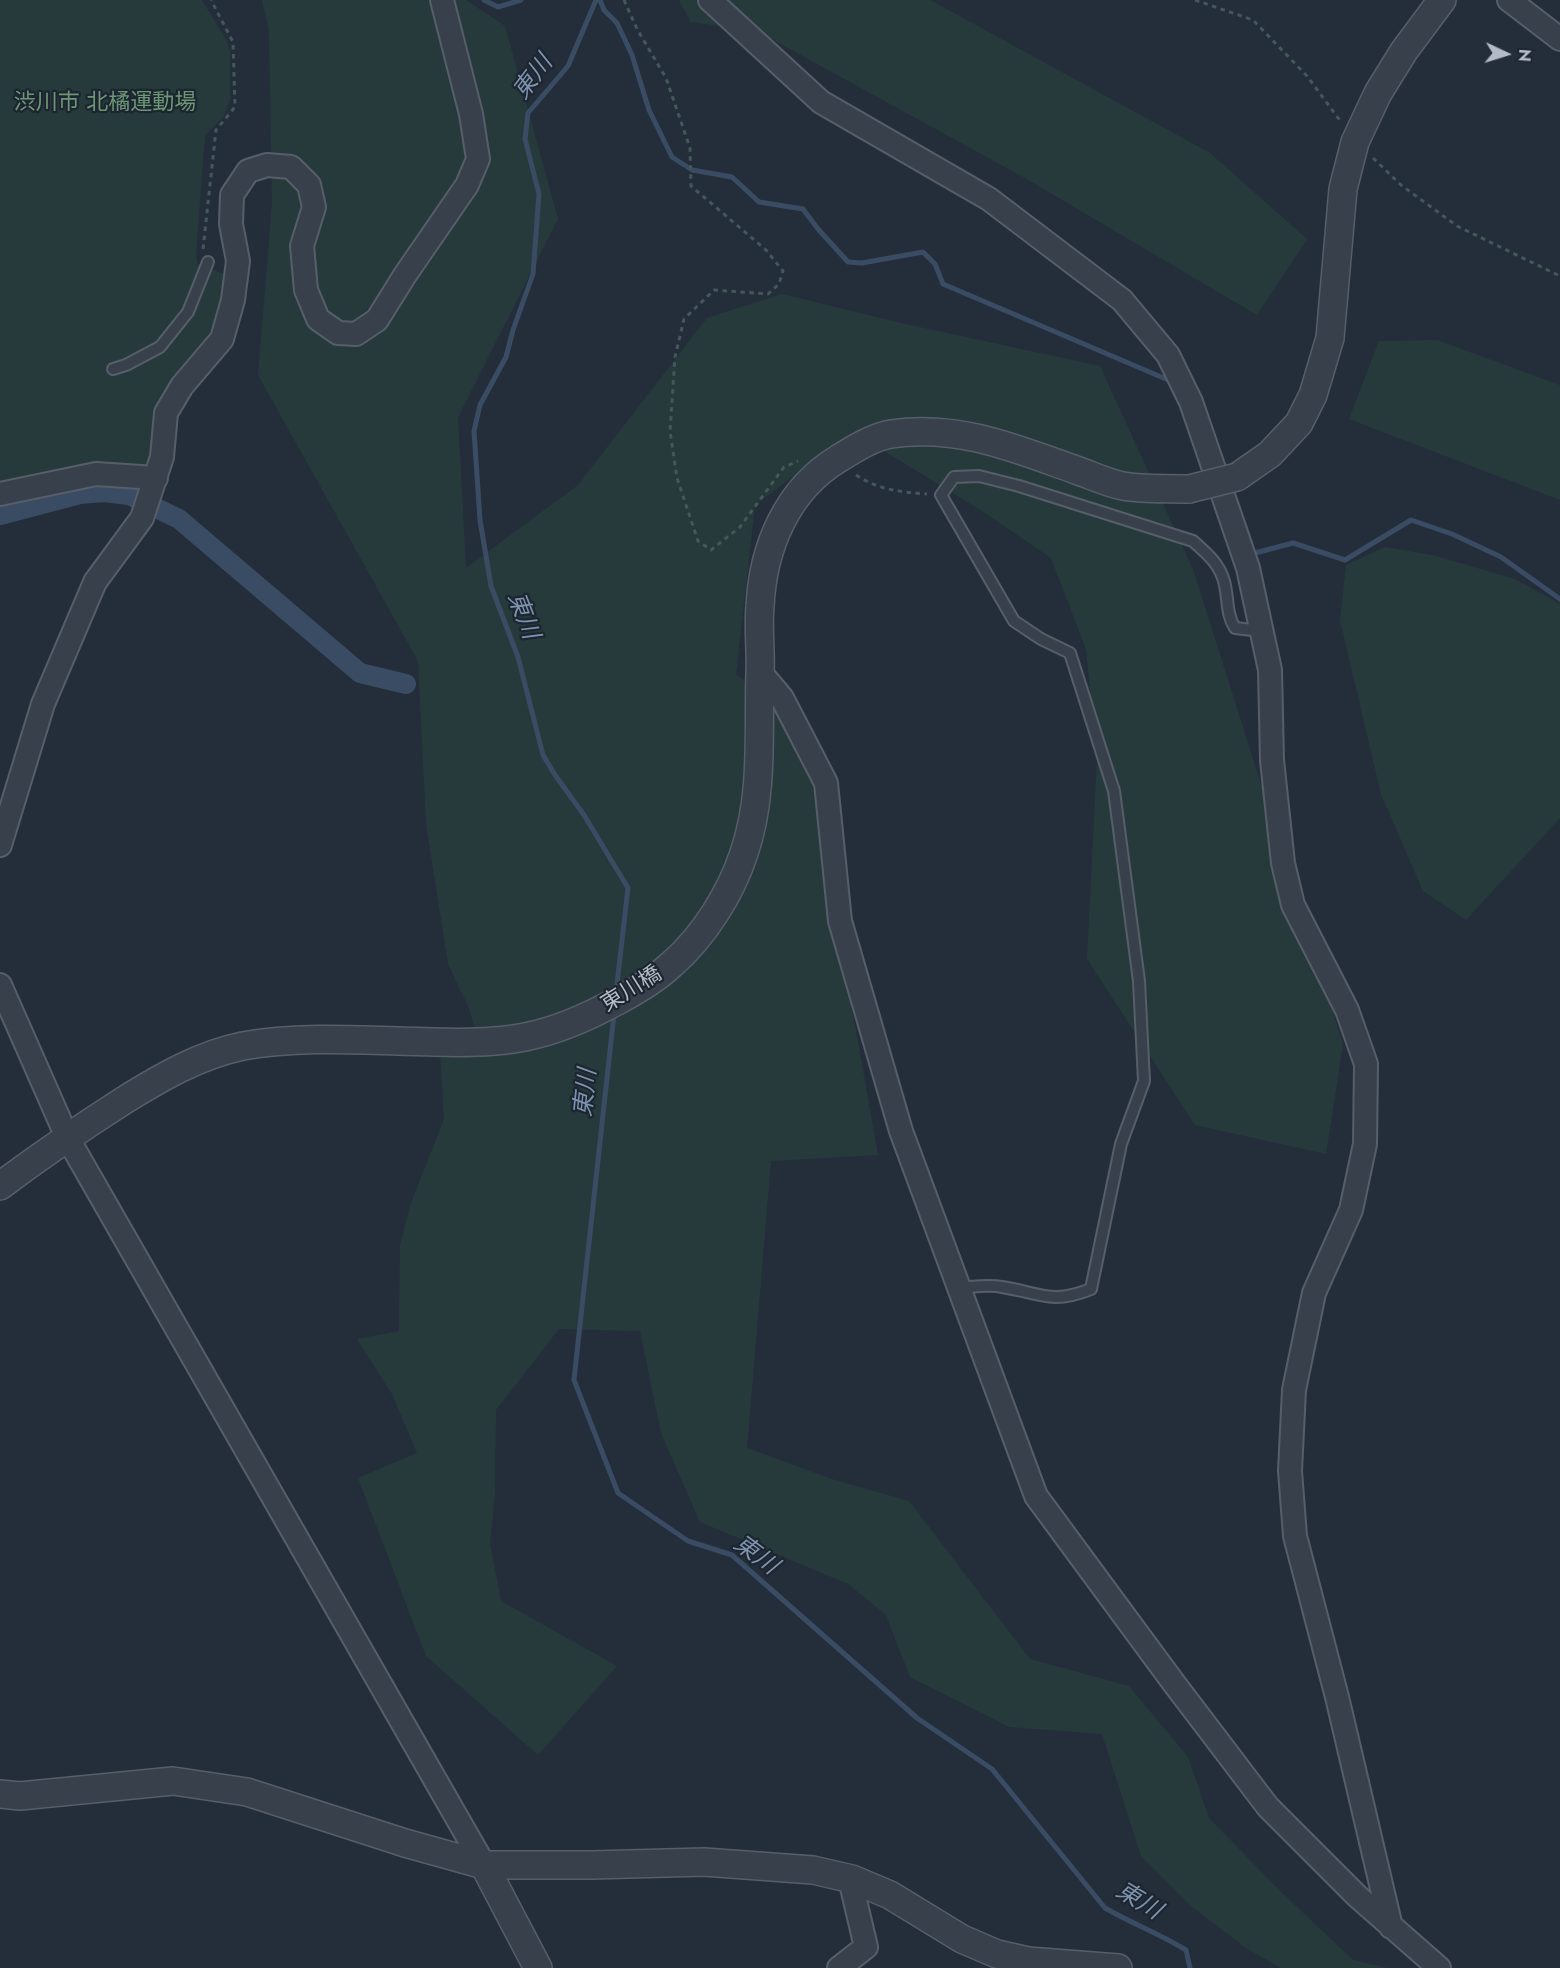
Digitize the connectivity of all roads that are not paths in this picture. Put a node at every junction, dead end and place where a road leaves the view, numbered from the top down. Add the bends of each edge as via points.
1 (442, 0) edge
2 (710, 0) edge
3 (1442, 0) edge
4 (1509, 0) edge
5 (1560, 39) edge
6 (208, 262) road end
7 (113, 369) dead end
8 (155, 483) junction
9 (0, 494) edge
10 (1261, 631) junction
11 (760, 672) junction
12 (0, 845) edge
13 (0, 985) edge
14 (67, 1137) junction
15 (0, 1186) edge
16 (959, 1288) junction
17 (0, 1794) edge
18 (484, 1865) junction
19 (850, 1879) junction
20 (1391, 1927) junction
21 (538, 1968) edge
22 (839, 1968) edge
23 (1118, 1968) edge
24 (1439, 1968) edge

1 - 8 street via 471,114 478,159 467,185 377,320 356,334 347,334 338,333 318,319 306,290 302,246 314,207 309,185 291,167 267,165 249,171 232,195 231,224 238,261 222,339 182,386 166,413 162,458
2 - 10 street via 820,102 989,199 1122,300 1168,355 1191,402 1248,568
3 - 11 street, 東川橋, bridge via 1378,93 1355,141 1343,189 1329,339 1313,395 1299,423 1270,454 1237,477 1189,489 1124,486 995,441 919,431 885,435 821,470 784,513 762,581
4 - 5 street
6 - 7 lane via 188,312 160,347
8 - 9 street via 96,474
8 - 12 street via 142,518 95,582 43,704
10 - 16 lane via 1235,628 1229,619 1223,579 1213,558 1193,541 979,476 954,477 940,495 1014,621 1070,653 1114,791 1139,981 1144,1081 1121,1144 1091,1289 1075,1296 1050,1298 1000,1286
10 - 20 street via 1270,670 1272,760 1283,863 1293,905 1347,1010 1366,1064 1365,1144 1352,1210 1314,1293 1294,1390 1290,1471 1295,1536
11 - 14 street, 東川橋 via 759,787 740,864 697,937 672,965 645,984 582,1019 526,1037 461,1042 277,1041 244,1046 201,1059 152,1082
11 - 16 street via 782,698 826,783 840,921 901,1131
13 - 14 street
14 - 15 street, 東川橋
14 - 18 street
16 - 20 street via 1036,1496 1268,1807
17 - 18 street via 20,1796 173,1781 247,1792
18 - 19 street via 704,1862 813,1870
18 - 21 street
19 - 22 street via 866,1947
19 - 23 street via 890,1895 962,1939 997,1954 1028,1961
20 - 24 street

